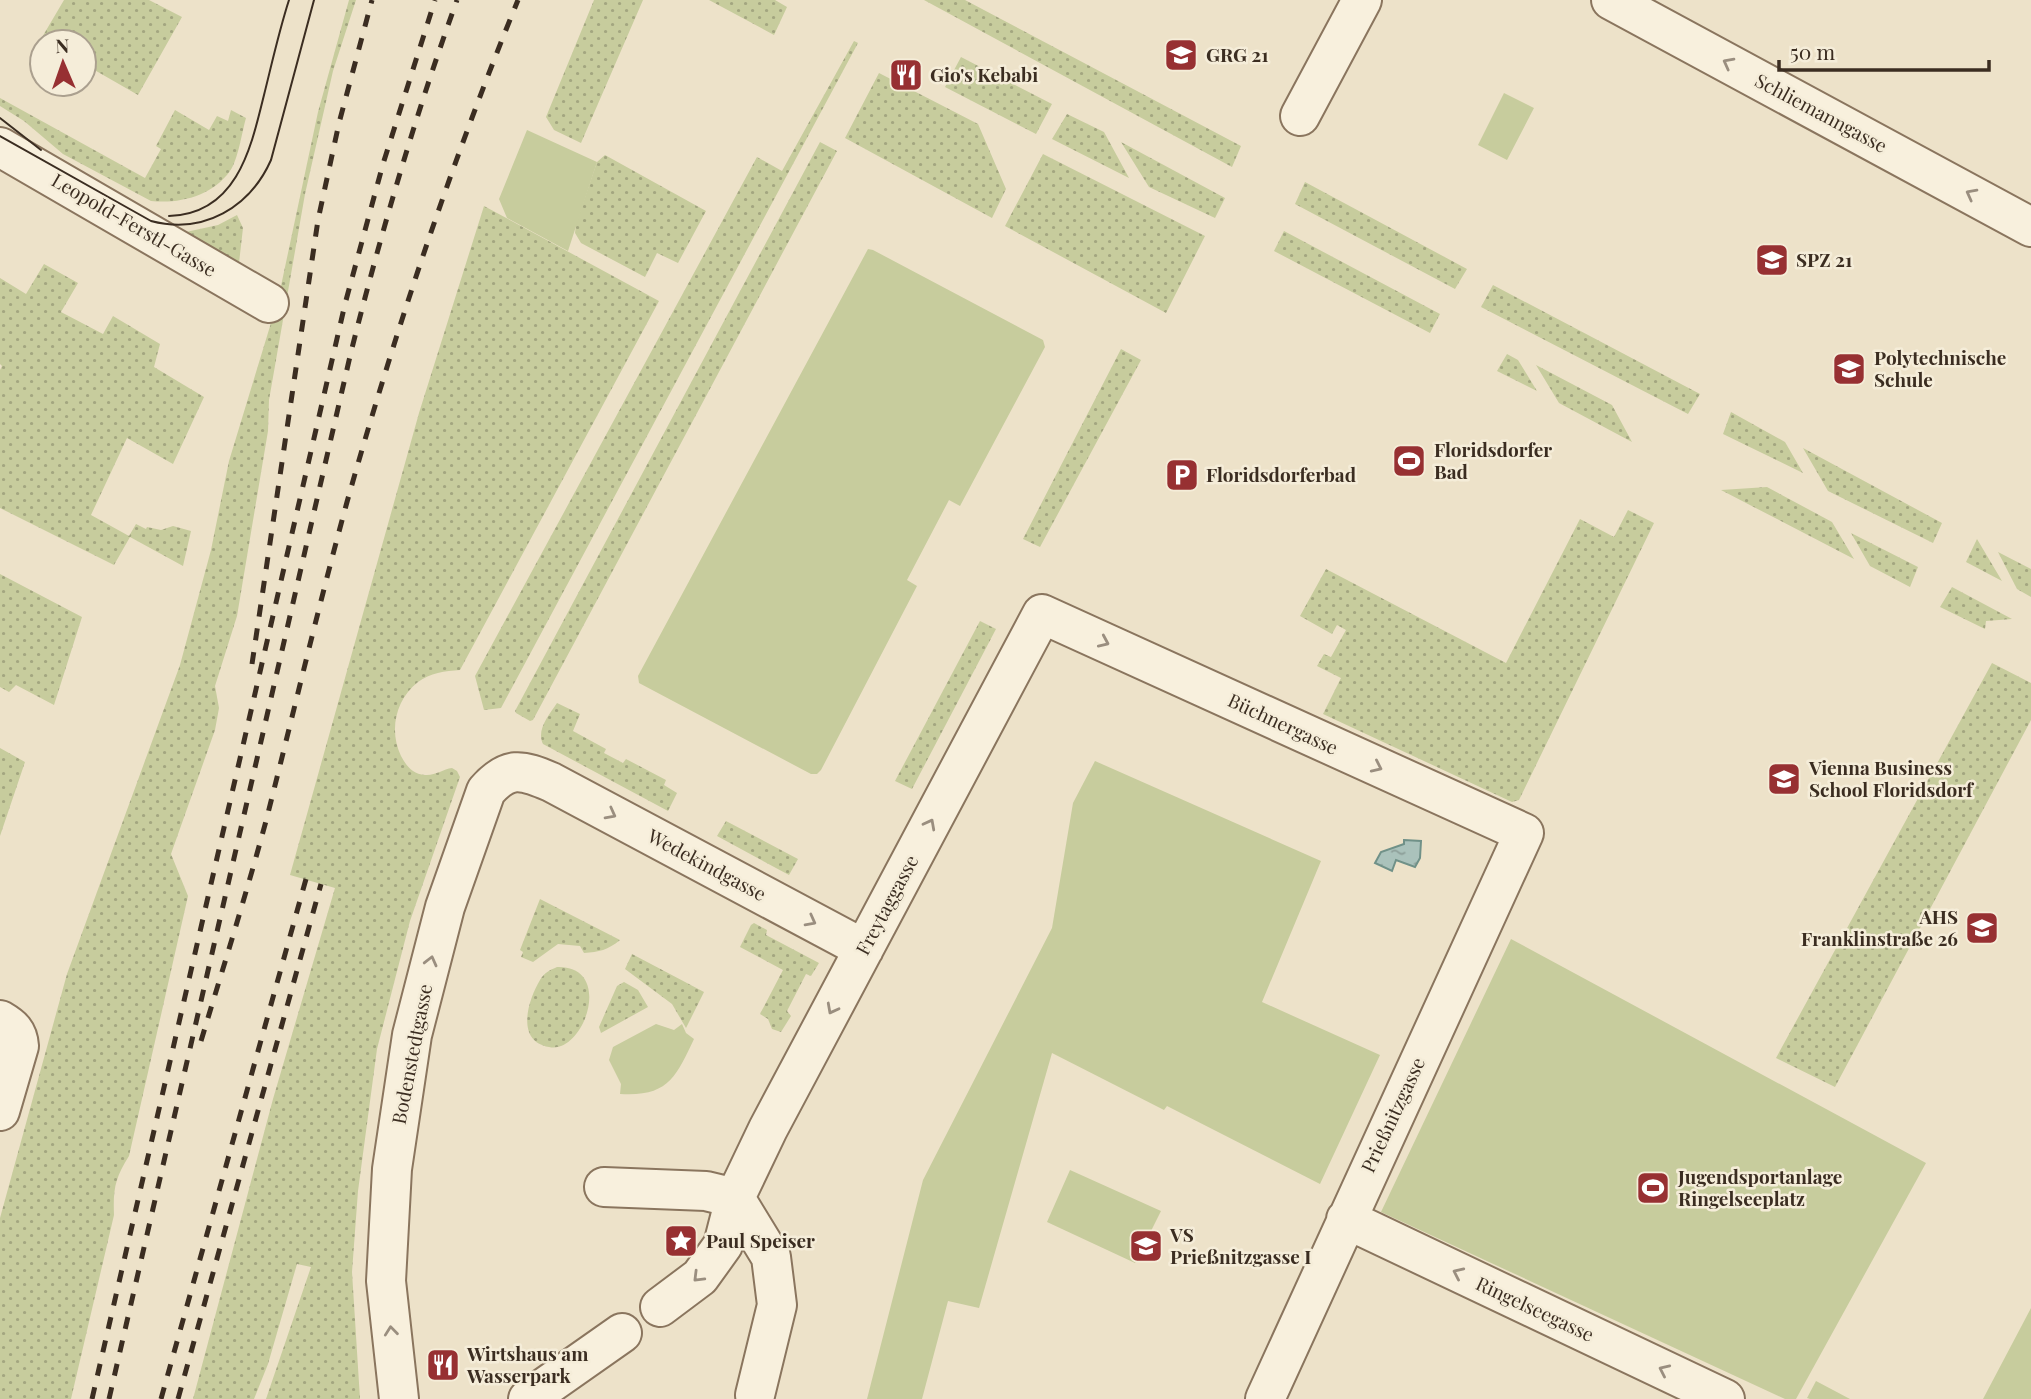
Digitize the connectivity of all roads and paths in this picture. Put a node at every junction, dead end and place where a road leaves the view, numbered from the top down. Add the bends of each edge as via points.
1 (1362, 0) edge
2 (1611, 0) edge
3 (1300, 116) dead end
4 (0, 147) edge
5 (2031, 227) edge
6 (269, 303) dead end
7 (1042, 614) joint
8 (551, 782) joint
9 (1524, 833) joint
10 (864, 949) junction
11 (9, 1028) edge
12 (0, 1111) edge
13 (604, 1187) dead end
14 (735, 1198) junction
15 (1346, 1219) junction
16 (660, 1307) dead end
17 (622, 1333) dead end
18 (755, 1395) dead end
19 (399, 1399) edge
20 (528, 1399) edge
21 (1265, 1399) edge
22 (1726, 1399) edge

1 - 3 street
5 -> 2 street, Schliemanngasse
4 - 6 street, Leopold-Ferstl-Gasse
7 -> 9 street, Büchnergasse
10 -> 7 street, Freytaggasse
8 -> 10 street, Wedekindgasse
19 -> 8 street, Bodenstedtgasse via 386,1281 391,1169 412,1035 445,907 486,791 499,776 513,772 531,773
9 - 15 street, Prießnitzgasse
10 -> 14 street, Freytaggasse
11 - 12 street via 19,1046
13 - 14 street via 706,1191
14 -> 16 street, Freytaggasse via 719,1251 700,1278
14 - 18 street via 771,1257 777,1305
15 - 21 street, Prießnitzgasse
22 -> 15 street, Ringelseegasse
17 - 20 street

